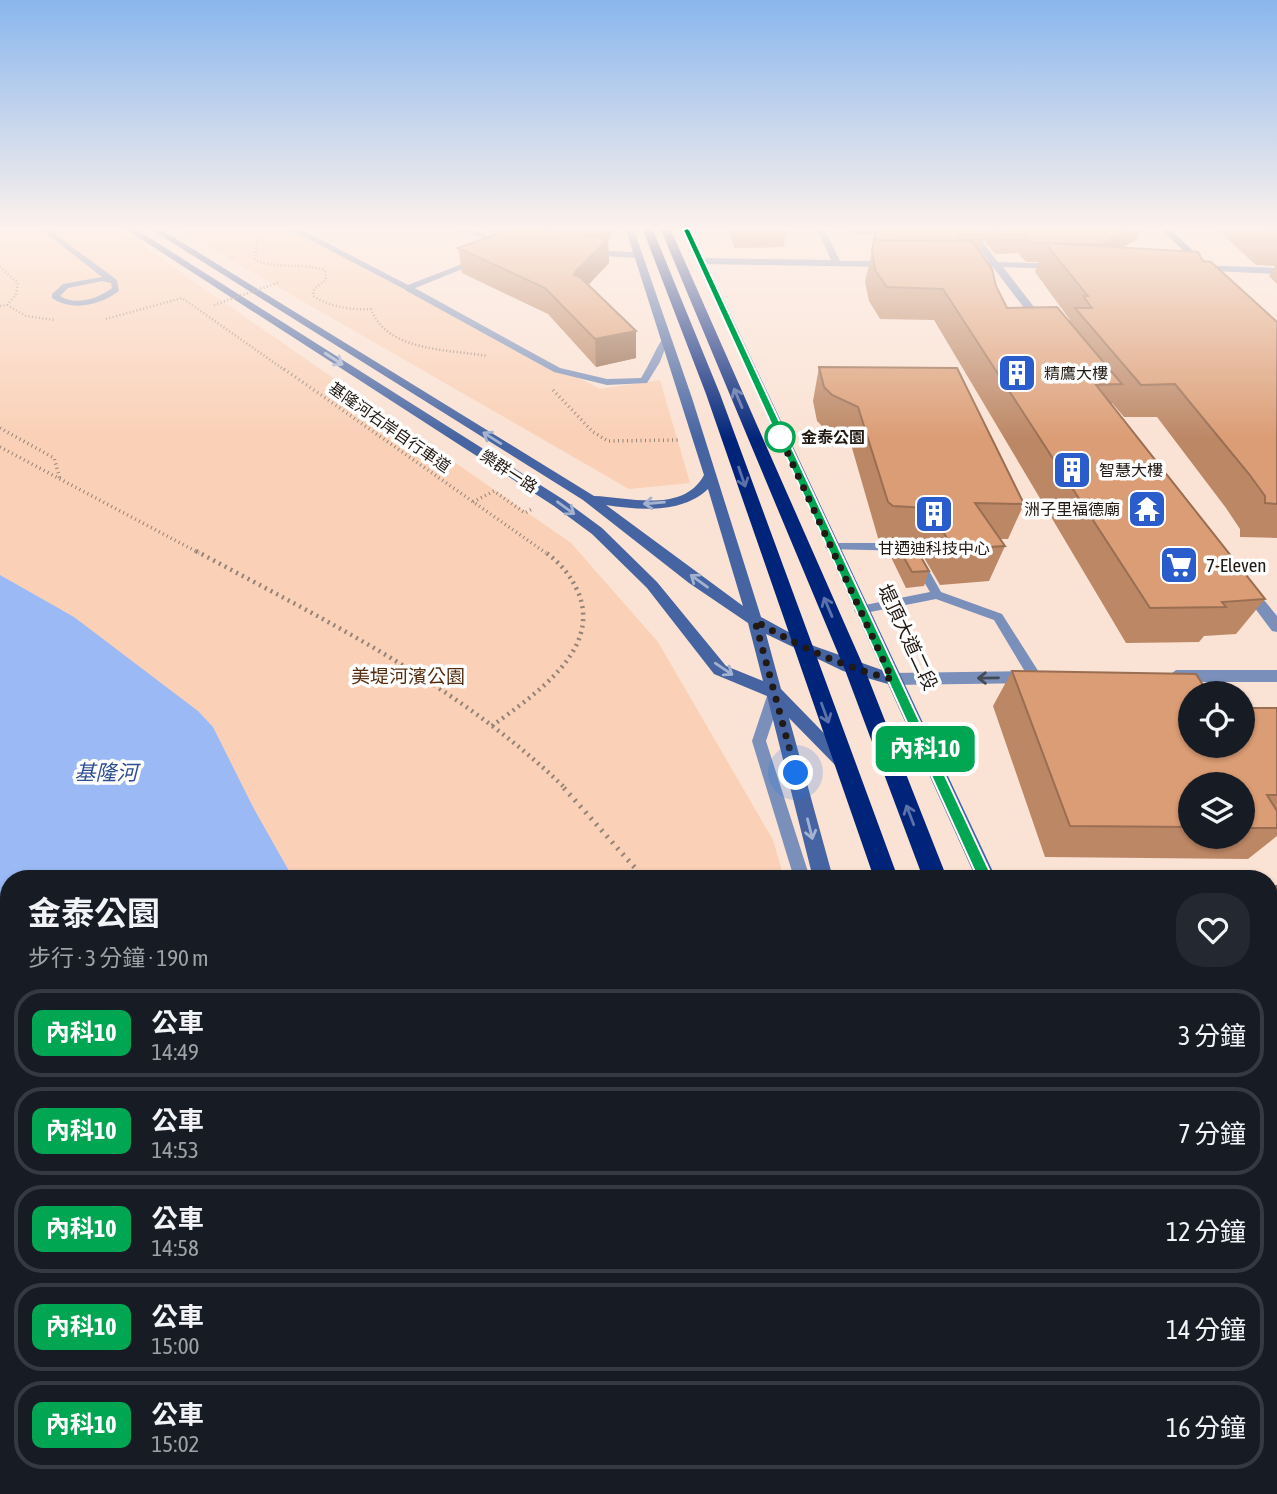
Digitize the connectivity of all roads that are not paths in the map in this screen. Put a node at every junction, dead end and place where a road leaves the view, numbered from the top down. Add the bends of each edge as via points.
1 (62, 300) edge
2 (94, 300) edge
3 (240, 300) edge
4 (269, 300) edge
5 (429, 300) edge
6 (652, 300) edge
7 (676, 300) edge
8 (696, 300) edge
9 (717, 300) edge
10 (1023, 300) edge
11 (665, 338) junction
12 (1055, 341) edge
13 (710, 475) junction
14 (588, 497) junction
15 (831, 547) junction
16 (1234, 572) edge
17 (937, 595) junction
18 (860, 610) junction
19 (755, 621) junction
20 (1277, 627) edge
21 (803, 648) junction
22 (855, 670) junction
23 (1277, 676) edge
24 (1042, 677) joint
25 (1157, 677) edge
26 (892, 679) junction
27 (775, 694) junction
28 (843, 762) junction
29 (799, 870) edge
30 (821, 870) edge
31 (883, 870) edge
32 (932, 870) edge
33 (982, 870) edge

1 - 2 lane
3 -> 27 main road, 樂群一路 via 597,531 652,585 720,670
14 -> 4 main road, 樂群一路
5 - 11 lane via 557,370 607,382 644,380
6 - 11 main road
7 -> 21 highway
22 -> 8 highway
9 - 15 main road, 堤頂大道二段
10 - 12 street
11 - 13 main road
13 -> 14 main road via 702,488 671,502 618,504
13 - 19 main road
19 -> 14 main road, 樂群一路
15 - 17 lane via 910,547
15 - 18 main road, 堤頂大道二段
16 - 20 street
17 - 18 lane
17 - 24 lane via 998,617
18 - 26 main road, 堤頂大道二段
19 - 21 main road, 樂群一路
19 - 27 main road
21 - 22 main road, 樂群一路
21 -> 28 highway
22 - 26 main road, 樂群一路
32 -> 22 highway
23 - 25 street
24 -> 26 street
26 - 33 main road, 堤頂大道二段
27 - 28 main road, 樂群一路
27 - 29 lane via 759,741
27 -> 30 main road
28 - 31 highway

